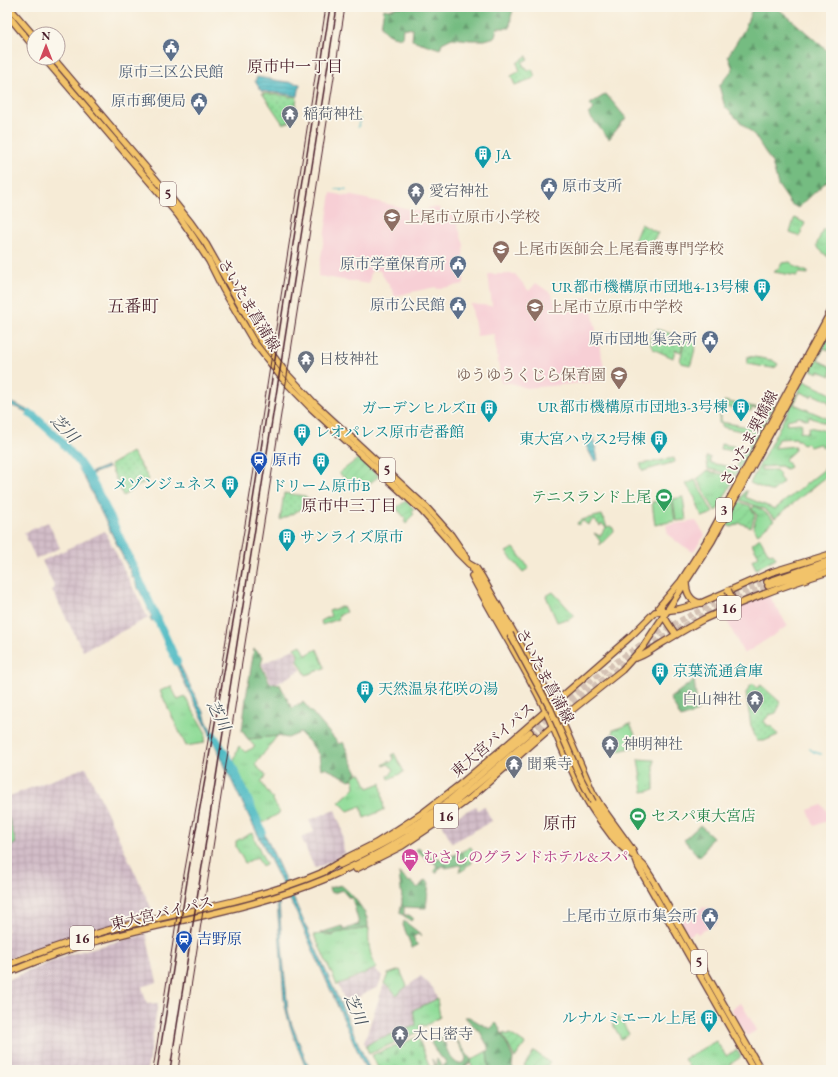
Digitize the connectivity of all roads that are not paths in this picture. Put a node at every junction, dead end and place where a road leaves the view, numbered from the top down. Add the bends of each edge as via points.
1 (9, 7) edge
2 (7, 14) edge
3 (26, 27) edge
4 (26, 37) edge
5 (51, 66) edge
6 (60, 66) edge
7 (831, 311) edge
8 (831, 321) edge
9 (831, 554) edge
10 (831, 560) edge
11 (469, 564) junction
12 (831, 565) edge
13 (831, 571) edge
14 (686, 583) junction
15 (728, 590) junction
16 (701, 603) junction
17 (661, 605) junction
18 (735, 605) junction
19 (655, 612) junction
20 (665, 613) junction
21 (676, 635) junction
22 (634, 658) junction
23 (554, 703) junction
24 (545, 710) junction
25 (562, 718) junction
26 (553, 727) junction
27 (635, 857) junction
28 (322, 873) junction
29 (324, 879) junction
30 (7, 965) edge
31 (7, 973) edge
32 (754, 1070) edge
33 (760, 1070) edge

1 - 3 main road
2 - 4 main road
5 - 11 main road, さいたま菖蒲線 / 5 via 178,215 206,257 254,342 282,378 422,511
6 - 11 main road, さいたま菖蒲線 / 5 via 191,223 206,244 258,336 286,373 315,404 427,508 451,535
7 - 17 main road, さいたま栗橋線 / 3 via 709,537 681,581
8 - 14 main road, さいたま栗橋線 / 3 via 712,541
9 - 15 main road, 16 via 772,572
10 - 12 main road via 767,584
11 - 23 main road, 5 via 476,568 482,577
11 - 24 main road, 5 via 472,577
11 - 27 main road, さいたま菖蒲線 / 5, bridge via 552,710 593,802
13 - 18 main road, 東大宮バイパス / 16
14 - 16 main road via 691,599
14 - 20 main road, さいたま栗橋線 / 3
15 - 16 main road, 16
15 - 18 main road, bridge
16 - 20 main road, 16
17 - 19 main road, さいたま栗橋線 / 3
17 - 20 main road
18 - 21 main road, 東大宮バイパス / 16
19 - 20 main road, 16
19 - 23 main road, 東大宮バイパス / 16
20 - 21 main road
20 - 22 main road, 東大宮バイパス / 16
21 - 22 main road, 東大宮バイパス / 16 via 643,656
22 - 25 main road, 東大宮バイパス / 16
23 - 24 main road, 東大宮バイパス / 16
23 - 25 main road, 5
24 - 26 main road, 5
24 - 28 main road, 東大宮バイパス / 16 via 469,777 424,812
25 - 26 main road, 東大宮バイパス / 16
25 - 27 main road, 5 via 591,789
26 - 27 main road, 5 via 588,804 620,846
26 - 29 main road, 東大宮バイパス / 16 via 469,799 402,846 347,873
27 - 32 main road, 5
27 - 33 main road, 5 via 653,880
28 - 29 main road, 東大宮バイパス / 16 via 406,831 532,734 465,794 429,822 391,846
28 - 30 main road, 東大宮バイパス / 16 via 218,905 83,938
29 - 31 main road, 東大宮バイパス / 16 via 235,908 85,944

